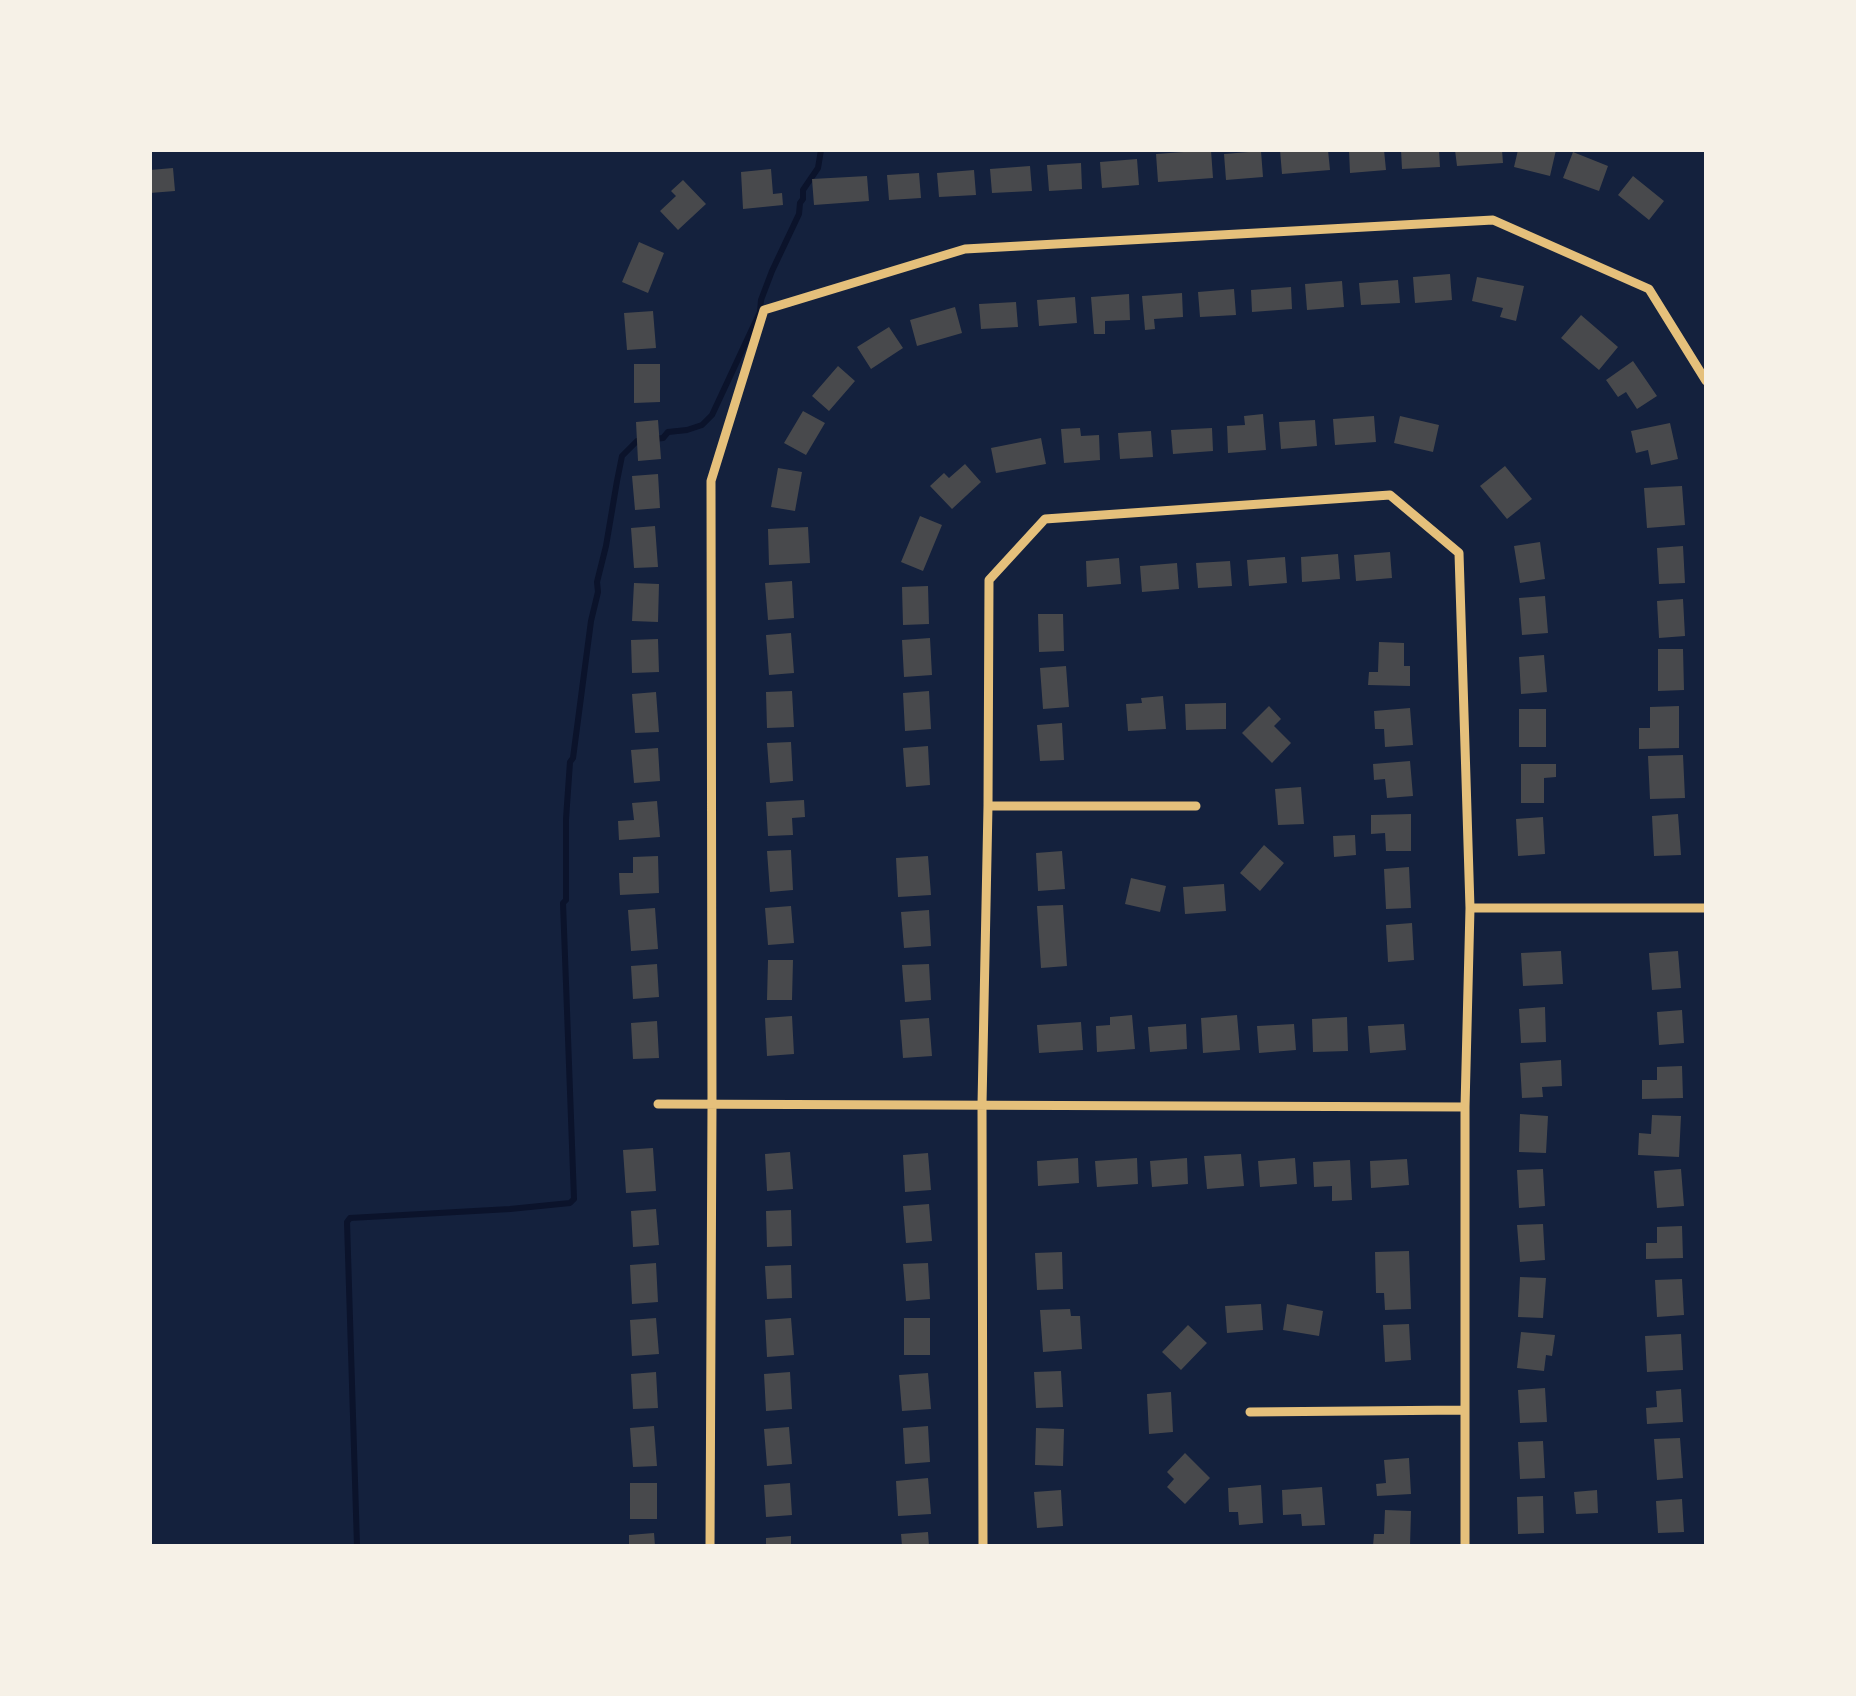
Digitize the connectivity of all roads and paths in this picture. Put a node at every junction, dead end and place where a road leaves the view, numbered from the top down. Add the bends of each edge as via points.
1 (1706, 381) edge
2 (988, 806) junction
3 (1196, 806) dead end
4 (1470, 908) junction
5 (1706, 908) edge
6 (658, 1104) dead end
7 (712, 1104) junction
8 (982, 1104) junction
9 (1465, 1107) junction
10 (1464, 1410) junction
11 (1250, 1412) dead end
12 (710, 1546) edge
13 (983, 1546) edge
14 (1465, 1546) edge

1 - 7 street via 1649,289 1494,220 965,250 764,310 711,482
2 - 3 street
2 - 4 street via 989,580 1044,519 1390,495 1459,552
2 - 8 street
4 - 5 street
4 - 9 street
6 - 7 street
7 - 8 street
7 - 12 street
8 - 9 street
8 - 13 street
9 - 10 street
10 - 11 street
10 - 14 street

